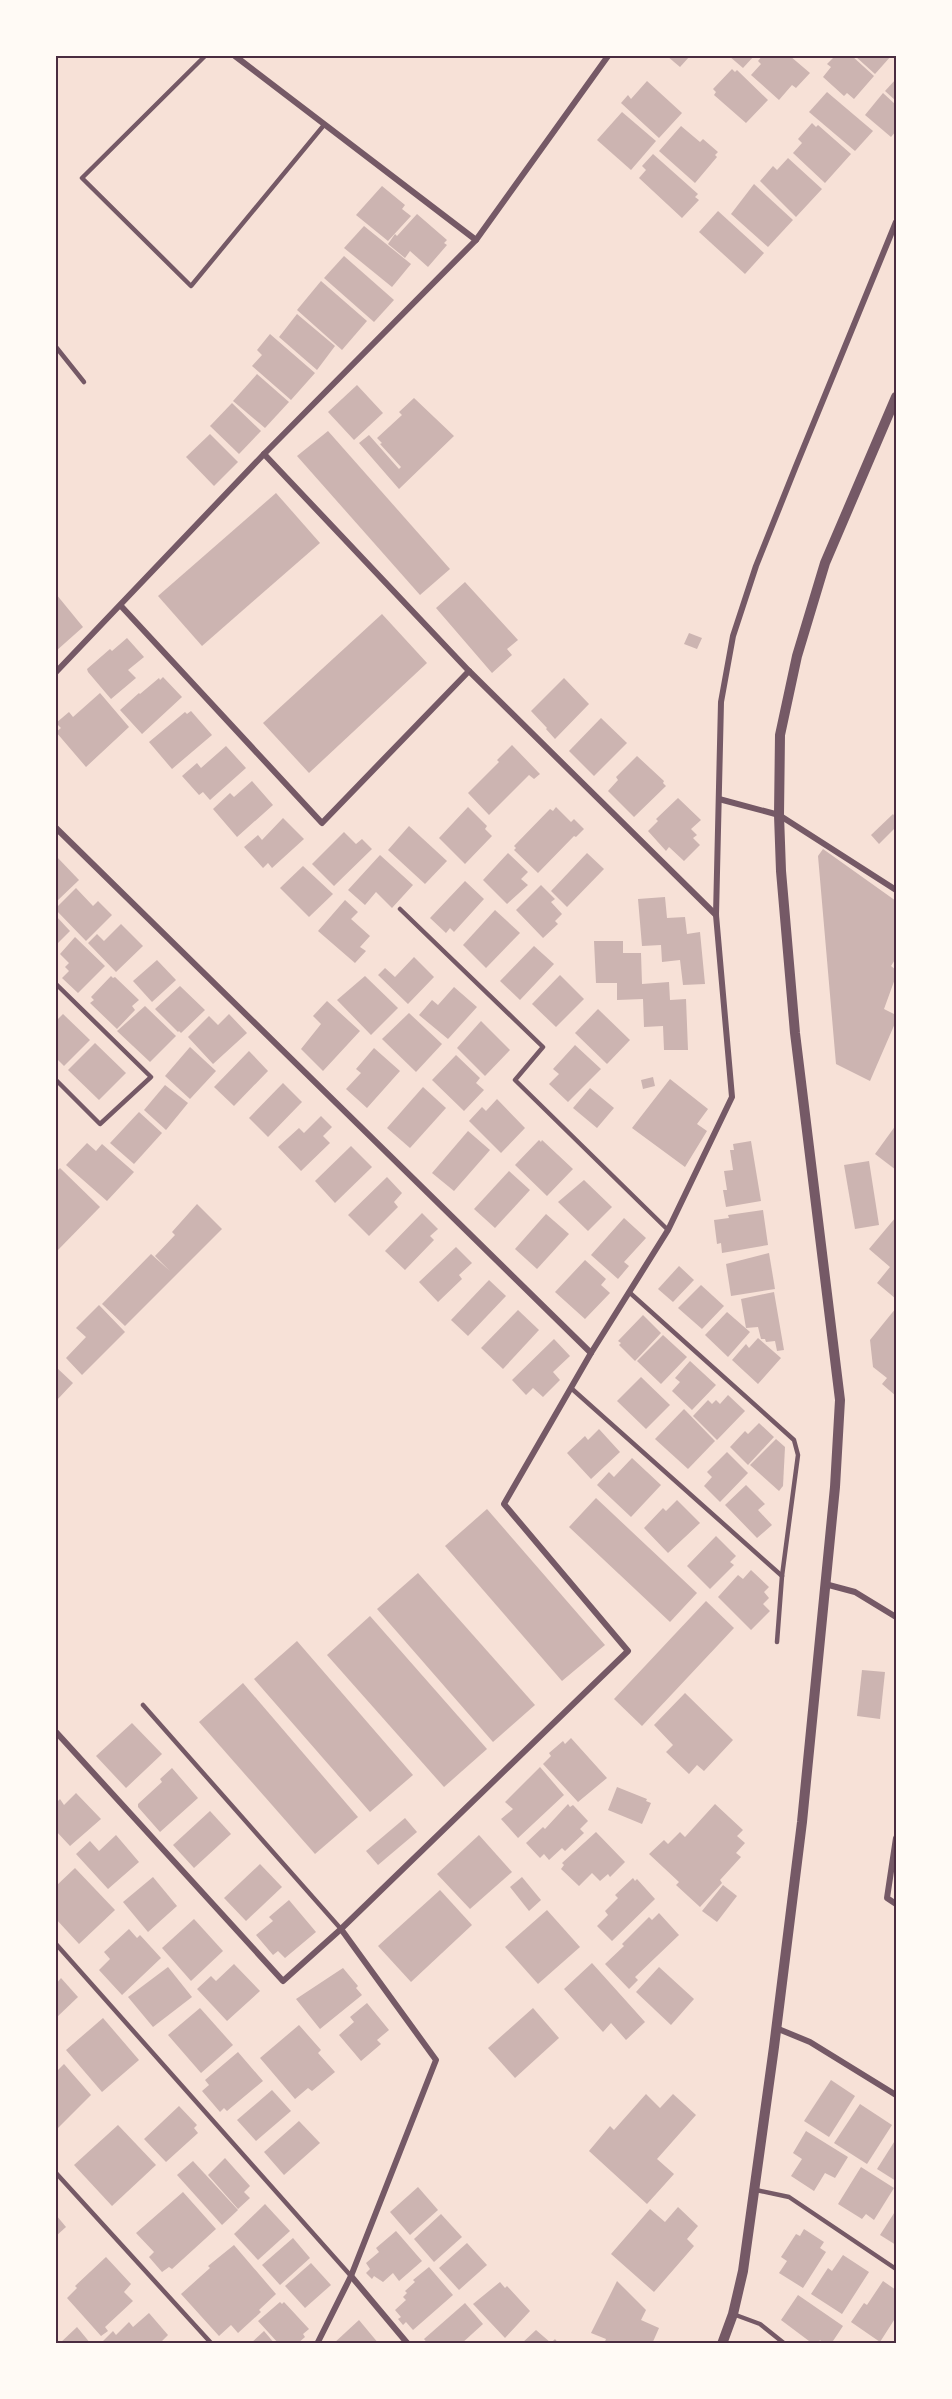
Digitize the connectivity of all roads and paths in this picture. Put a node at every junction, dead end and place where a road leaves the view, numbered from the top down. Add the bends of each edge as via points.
1 (205, 56) edge
2 (235, 56) edge
3 (608, 56) edge
4 (324, 124) junction
5 (897, 222) edge
6 (476, 240) junction
7 (56, 347) edge
8 (84, 382) dead end
9 (897, 397) edge
10 (264, 454) junction
11 (121, 606) junction
12 (470, 671) junction
13 (56, 672) edge
14 (719, 800) junction
15 (779, 815) junction
16 (56, 828) edge
17 (897, 890) edge
18 (400, 909) dead end
19 (716, 915) junction
20 (56, 984) edge
21 (56, 1080) edge
22 (668, 1230) junction
23 (629, 1292) junction
24 (591, 1353) junction
25 (570, 1388) junction
26 (782, 1576) junction
27 (825, 1584) junction
28 (897, 1617) edge
29 (777, 1642) dead end
30 (143, 1705) dead end
31 (56, 1732) edge
32 (897, 1838) edge
33 (897, 1904) edge
34 (341, 1929) junction
35 (56, 1944) edge
36 (777, 2028) junction
37 (897, 2095) edge
38 (56, 2173) edge
39 (756, 2190) junction
40 (897, 2269) edge
41 (351, 2276) junction
42 (733, 2314) junction
43 (212, 2343) edge
44 (317, 2343) edge
45 (408, 2343) edge
46 (722, 2343) edge
47 (785, 2343) edge

1 - 4 lane via 82,178 191,286
2 - 4 street
3 - 6 street
4 - 6 street
5 - 14 street via 791,477 733,636 721,702
6 - 10 street
7 - 8 lane
9 - 15 street via 825,563 797,656 780,735
10 - 11 street
10 - 12 street
11 - 12 street via 322,823
11 - 13 street
12 - 19 street
14 - 15 street
14 - 19 street
15 - 17 street
15 - 27 street via 795,1033 840,1400
16 - 24 street
18 - 22 lane via 543,1047 515,1080
19 - 22 street via 732,1097
20 - 21 lane via 151,1077 100,1124
22 - 23 street
23 - 24 street
23 - 26 lane via 794,1440 798,1455
24 - 25 street
25 - 26 lane
25 - 34 street via 504,1504 627,1651
26 - 29 lane
27 - 28 street via 855,1592
27 - 36 street
30 - 34 lane
31 - 34 street via 284,1982
32 - 33 street via 887,1898
34 - 41 street via 436,2060
35 - 41 lane
36 - 37 street via 810,2042
36 - 39 street
38 - 43 lane
39 - 40 lane via 789,2197
39 - 42 street
41 - 44 street
41 - 45 street
42 - 46 street
42 - 47 lane via 760,2324

